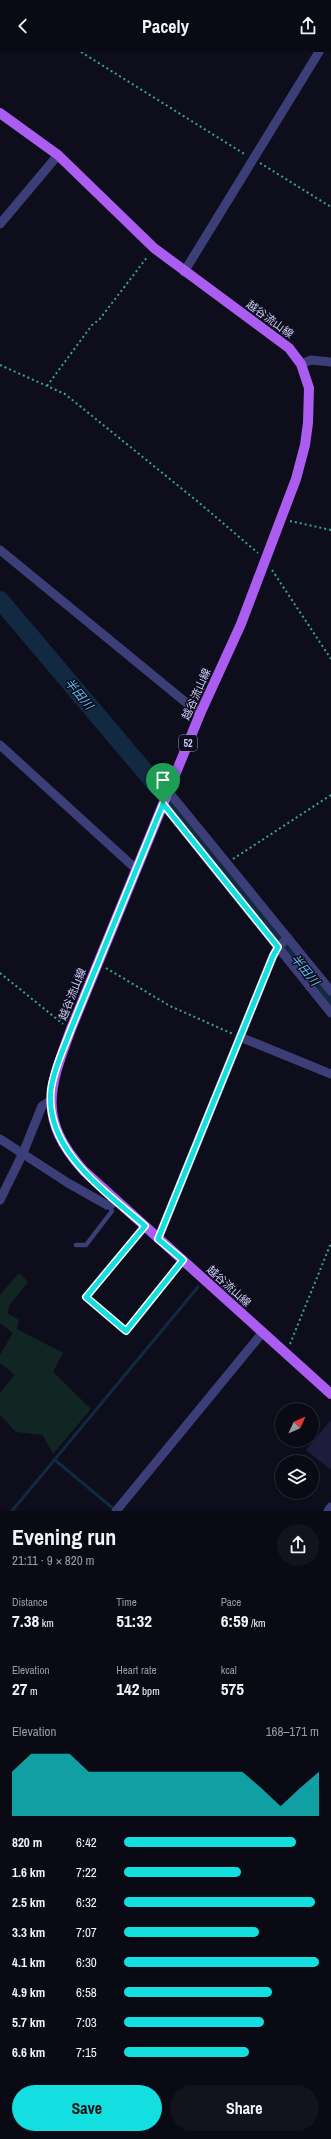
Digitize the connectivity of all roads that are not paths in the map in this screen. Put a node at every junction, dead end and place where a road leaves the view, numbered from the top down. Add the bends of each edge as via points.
1 (319, 52) edge
2 (0, 113) edge
3 (58, 156) junction
4 (0, 224) edge
5 (184, 272) junction
6 (331, 362) edge
7 (301, 364) junction
8 (0, 550) edge
9 (200, 714) junction
10 (0, 745) edge
11 (168, 791) junction
12 (163, 804) junction
13 (136, 869) junction
14 (283, 943) junction
15 (331, 992) edge
16 (331, 1013) edge
17 (240, 1038) junction
18 (331, 1074) edge
19 (50, 1100) junction
20 (0, 1140) edge
21 (23, 1153) junction
22 (0, 1200) edge
23 (112, 1202) junction
24 (145, 1226) junction
25 (158, 1239) junction
26 (76, 1245) dead end
27 (183, 1260) junction
28 (263, 1332) junction
29 (331, 1394) edge
30 (331, 1507) edge
31 (116, 1511) edge
32 (328, 1511) edge

1 - 5 street
2 - 3 main road, 越谷流山線 / 52
3 - 4 street
3 - 5 main road, 越谷流山線 / 52 via 154,248
5 - 7 main road, 越谷流山線 / 52 via 278,339 289,348
6 - 7 street via 311,360
7 - 9 main road, 越谷流山線 / 52 via 309,388 308,423 300,464 241,624
8 - 9 street
9 - 11 main road, 越谷流山線 / 52
10 - 13 street
11 - 12 main road, 越谷流山線 / 52
11 - 14 street via 228,863
12 - 13 main road, 越谷流山線 / 52
12 - 14 street
13 - 19 main road, 越谷流山線 / 52 via 53,1077
14 - 15 street
14 - 16 street
14 - 17 street via 273,956
17 - 18 street
17 - 25 street
19 - 21 street via 42,1106
19 - 23 main road, 越谷流山線 / 52 via 54,1123 66,1148
20 - 21 street
21 - 22 street
21 - 23 street via 68,1183
23 - 24 main road, 越谷流山線 / 52
23 - 26 lane via 112,1211 86,1245
24 - 25 main road, 越谷流山線 / 52
24 - 27 lane via 86,1297 126,1331
25 - 27 main road, 越谷流山線 / 52
27 - 28 main road, 越谷流山線 / 52
28 - 29 main road, 越谷流山線 / 52
28 - 31 street
30 - 32 street

